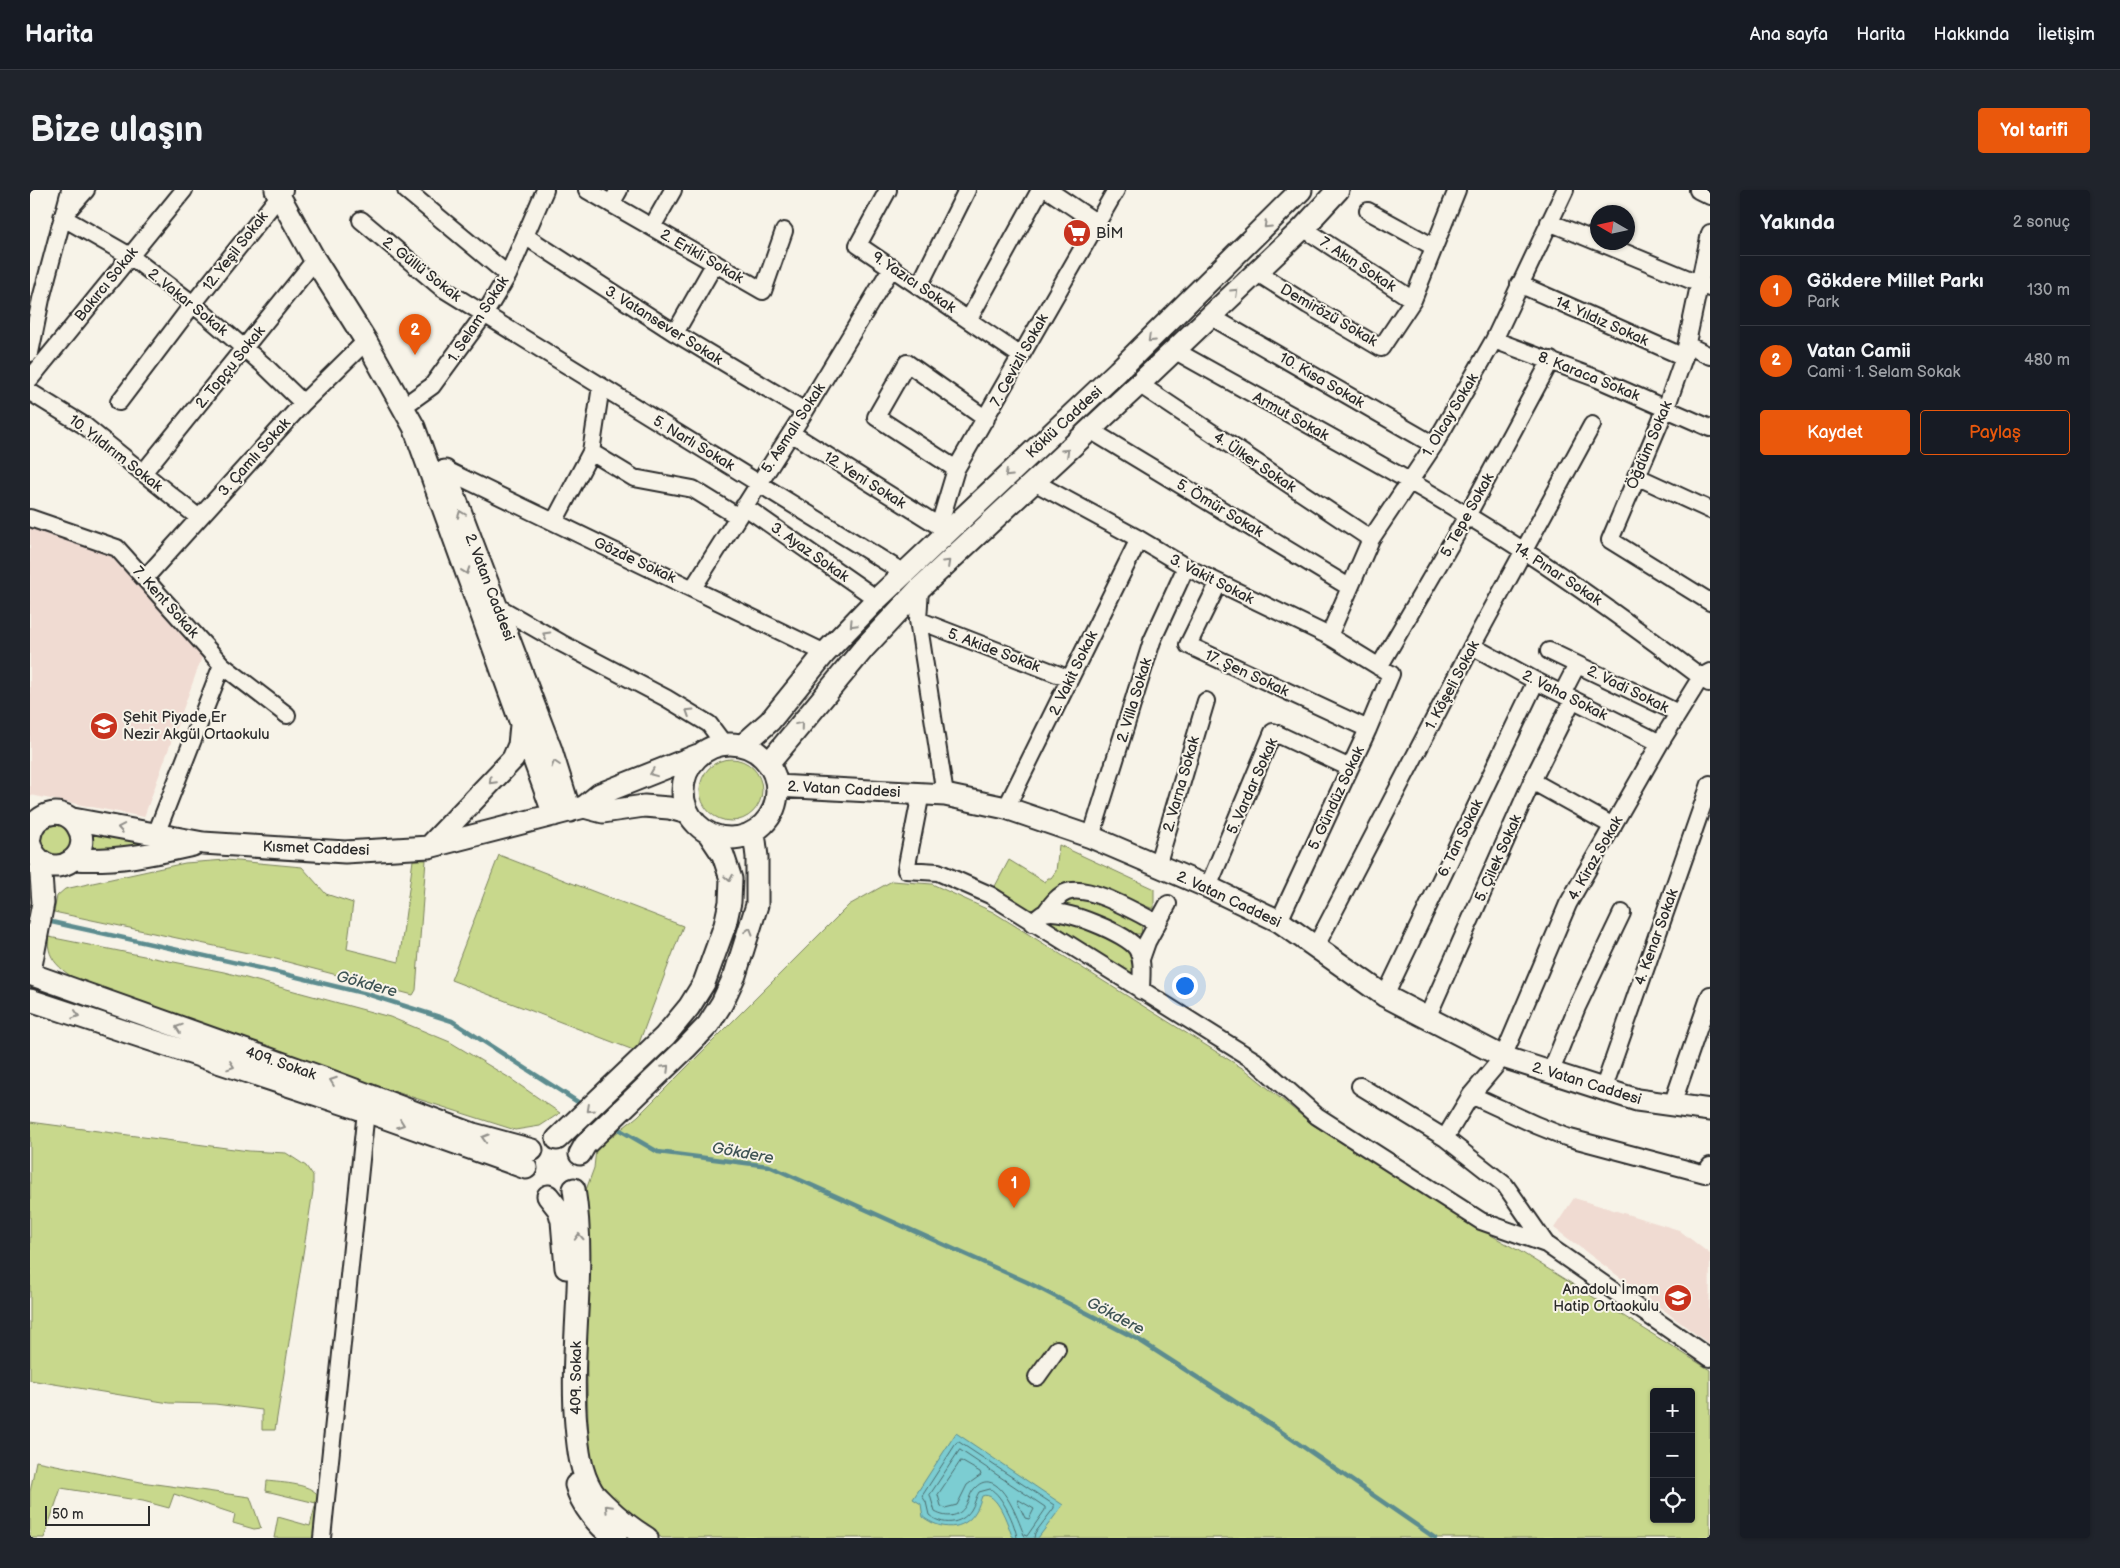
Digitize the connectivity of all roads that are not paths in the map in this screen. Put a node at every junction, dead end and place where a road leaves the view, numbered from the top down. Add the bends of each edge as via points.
1 (70, 190) edge
2 (86, 190) edge
3 (184, 190) edge
4 (406, 190) edge
5 (545, 190) edge
6 (587, 190) edge
7 (673, 190) edge
8 (888, 190) edge
9 (967, 190) edge
10 (1040, 190) edge
11 (1048, 190) edge
12 (1116, 190) edge
13 (1301, 190) edge
14 (1338, 190) edge
15 (1351, 190) edge
16 (1457, 190) edge
17 (1565, 190) edge
18 (1699, 190) edge
19 (280, 192) edge
20 (1710, 196) edge
21 (615, 197) edge
22 (1368, 211) dead end
23 (62, 217) junction
24 (361, 220) dead end
25 (1549, 222) junction
26 (1097, 223) junction
27 (652, 228) junction
28 (1304, 228) junction
29 (784, 232) dead end
30 (1710, 233) edge
31 (525, 236) junction
32 (1590, 239) edge
33 (1434, 247) junction
34 (1617, 250) edge
35 (130, 256) junction
36 (315, 260) junction
37 (715, 263) junction
38 (892, 267) junction
39 (1256, 272) junction
40 (508, 275) junction
41 (1520, 284) junction
42 (919, 286) junction
43 (1705, 286) edge
44 (1413, 300) junction
45 (193, 304) junction
46 (484, 315) junction
47 (1210, 316) junction
48 (969, 320) junction
49 (675, 333) junction
50 (1494, 340) junction
51 (366, 341) junction
52 (245, 349) junction
53 (1174, 350) junction
54 (1686, 351) junction
55 (30, 353) edge
56 (1021, 356) junction
57 (1710, 356) edge
58 (1551, 360) junction
59 (30, 379) edge
60 (1139, 384) junction
61 (601, 386) junction
62 (30, 392) edge
63 (118, 402) dead end
64 (303, 403) junction
65 (404, 406) junction
66 (1666, 408) junction
67 (805, 411) junction
68 (986, 420) junction
69 (1592, 425) dead end
70 (414, 427) junction
71 (1710, 428) edge
72 (1090, 430) junction
73 (791, 434) junction
74 (1434, 445) junction
75 (591, 452) junction
76 (956, 469) junction
77 (444, 470) junction
78 (143, 473) junction
79 (1636, 476) junction
80 (758, 482) junction
81 (1034, 482) junction
82 (1408, 482) junction
83 (1710, 510) edge
84 (740, 511) junction
85 (1467, 516) junction
86 (30, 518) edge
87 (199, 518) junction
88 (554, 522) junction
89 (943, 529) junction
90 (1139, 538) junction
91 (1371, 539) junction
92 (1524, 551) junction
93 (1186, 567) junction
94 (904, 573) junction
95 (145, 578) junction
96 (1218, 584) junction
97 (1349, 587) junction
98 (693, 588) junction
99 (920, 588) junction
100 (877, 599) junction
101 (1710, 602) edge
102 (498, 607) junction
103 (918, 620) junction
104 (1329, 636) junction
105 (1472, 646) junction
106 (1549, 651) dead end
107 (825, 653) junction
108 (222, 665) junction
109 (1577, 665) junction
110 (1385, 670) junction
111 (1707, 678) edge
112 (1070, 680) junction
113 (1536, 681) junction
114 (1567, 696) junction
115 (1206, 701) dead end
116 (1678, 713) junction
117 (286, 715) dead end
118 (521, 724) junction
119 (1368, 730) junction
120 (1660, 743) junction
121 (733, 744) junction
122 (698, 755) junction
123 (769, 763) junction
124 (1350, 768) junction
125 (1532, 781) junction
126 (1710, 784) edge
127 (777, 786) junction
128 (921, 793) junction
129 (945, 795) junction
130 (30, 808) edge
131 (1006, 808) junction
132 (569, 811) junction
133 (688, 813) junction
134 (66, 816) junction
135 (1613, 826) junction
136 (754, 832) junction
137 (156, 834) junction
138 (709, 834) junction
139 (1091, 837) junction
140 (204, 843) junction
141 (429, 847) junction
142 (32, 848) edge
143 (70, 861) junction
144 (1157, 866) junction
145 (1208, 887) junction
146 (43, 903) junction
147 (1168, 904) dead end
148 (1622, 913) dead end
149 (1039, 918) junction
150 (1279, 921) junction
151 (1157, 923) junction
152 (1316, 946) junction
153 (1141, 959) junction
154 (31, 967) edge
155 (1141, 990) junction
156 (1710, 995) edge
157 (1385, 996) junction
158 (30, 1000) edge
159 (1427, 1018) junction
160 (1503, 1057) junction
161 (1551, 1071) junction
162 (1360, 1086) dead end
163 (1603, 1090) junction
164 (1471, 1094) junction
165 (367, 1102) junction
166 (1672, 1105) junction
167 (1710, 1110) edge
168 (561, 1136) junction
169 (1445, 1138) junction
170 (582, 1150) junction
171 (529, 1159) junction
172 (1710, 1166) edge
173 (574, 1189) junction
174 (548, 1196) junction
175 (1546, 1244) junction
176 (1057, 1349) dead end
177 (1710, 1358) edge
178 (1037, 1377) dead end
179 (322, 1538) edge
180 (616, 1538) edge
181 (647, 1538) edge

1 - 23 street
2 - 23 street
3 - 35 street, Bakırcı Sokak
4 - 40 street
5 - 31 street, 1. Selam Sokak
6 - 21 street, 2. Erikli Sokak
7 - 27 street
8 - 38 street, 9. Yazıcı Sokak via 858,245
9 - 42 street
10 - 48 street
11 - 26 street
12 - 26 street, 7. Cevizli Sokak
13 -> 89 main road, Köklü Caddesi via 1118,371
14 - 28 main road, Köklü Caddesi
15 - 28 street via 1327,214
16 - 33 street, Demirözü Sokak
17 - 25 street, 1. Olcay Sokak
18 - 20 street
19 - 36 main road, 2. Vatan Caddesi
19 - 45 street, 12. Yeşil Sokak
21 - 27 street, 2. Erikli Sokak
22 - 33 street
23 - 35 street, 2. Vakar Sokak
23 - 55 street
24 - 46 street, 2. Güllü Sokak via 442,288
25 - 32 street
25 - 41 street, 1. Olcay Sokak
26 - 56 street, 7. Cevizli Sokak
27 - 37 street, 2. Erikli Sokak
28 - 39 main road, Köklü Caddesi
28 - 44 street, 7. Akın Sokak
29 - 37 street, 2. Erikli Sokak via 763,291
30 - 43 street, Öğdüm Sokak
31 - 40 street, 1. Selam Sokak
31 - 49 street, 3. Vatansever Sokak
33 - 44 street, Demirözü Sokak
34 - 43 street
35 - 45 street, 2. Vakar Sokak
35 - 59 street, Bakırcı Sokak
36 - 51 main road, 2. Vatan Caddesi
36 - 52 street, 2. Topçu Sokak
37 - 49 street
38 - 42 street, 9. Yazıcı Sokak
38 - 67 street, 5. Asmalı Sokak
39 - 44 street, Demirözü Sokak via 1381,348
47 -> 39 main road, Köklü Caddesi
40 - 46 street, 1. Selam Sokak
41 - 50 street, 1. Olcay Sokak
41 - 54 street, 14. Yıldız Sokak
42 - 48 street, 9. Yazıcı Sokak
43 - 54 street, Öğdüm Sokak
45 - 52 street, 2. Vakar Sokak
45 - 63 street, 12. Yeşil Sokak
46 - 61 street, 5. Narlı Sokak
46 - 65 street, 1. Selam Sokak via 432,386
47 - 53 main road, Köklü Caddesi
47 - 74 street, 10. Kısa Sokak
48 - 56 street, 9. Yazıcı Sokak
49 - 67 street, 3. Vatansever Sokak
50 - 58 street, 8. Karaca Sokak
50 - 74 street, 1. Olcay Sokak
51 - 64 street, 3. Çamlı Sokak
51 - 65 main road, 2. Vatan Caddesi
52 - 64 street, 2. Vakar Sokak
52 - 78 street, 2. Topçu Sokak
53 - 60 main road, Köklü Caddesi
53 - 82 street, Armut Sokak
54 - 57 street, 14. Yıldız Sokak
54 - 66 street, Öğdüm Sokak
56 - 68 street, 7. Cevizli Sokak
58 - 66 street, 8. Karaca Sokak
58 - 85 street, 5. Tepe Sokak
60 - 72 main road, Köklü Caddesi
60 - 91 street, 4. Ülker Sokak
61 - 75 street
61 - 80 street, 5. Narlı Sokak
62 - 78 street, 10. Yıldırım Sokak via 85,426
64 - 87 street, 3. Çamlı Sokak
65 - 70 main road, 2. Vatan Caddesi
66 - 71 street, 8. Karaca Sokak
66 - 79 street, Öğdüm Sokak
67 - 73 street, 5. Asmalı Sokak
68 - 76 street, 7. Cevizli Sokak
68 - 76 street via 908,363 876,417
69 - 92 street, 1. Köşeli Sokak
70 - 77 main road, 2. Vatan Caddesi
70 -> 118 main road, 2. Vatan Caddesi
81 -> 72 main road, Köklü Caddesi
72 - 97 street, 5. Ömür Sokak
73 - 80 street, 5. Asmalı Sokak
73 - 89 street, 12. Yeni Sokak
74 - 82 street, 1. Olcay Sokak
75 - 84 street, 3. Ayaz Sokak via 634,478 693,489
75 - 88 street
76 - 89 street, 7. Cevizli Sokak
77 - 88 street, Gözde Sokak
102 -> 77 main road, 2. Vatan Caddesi
78 - 87 street, 10. Yıldırım Sokak
79 - 83 street
79 - 101 street, Öğdüm Sokak via 1610,540
80 - 84 street, 5. Asmalı Sokak
80 - 94 street, 5. Narlı Sokak
81 - 90 street, 3. Vakit Sokak
99 -> 81 main road, Köklü Caddesi
82 - 85 street, 14. Pınar Sokak
82 - 91 street, 1. Olcay Sokak
84 - 98 street, 5. Asmalı Sokak
84 - 100 street, 3. Ayaz Sokak
85 - 92 street, 14. Pınar Sokak
85 - 110 street, 5. Tepe Sokak
86 - 95 street, 7. Kent Sokak via 118,548
87 - 95 street, 3. Çamlı Sokak
88 - 98 street, Gözde Sokak
89 - 94 main road, Köklü Caddesi
90 - 93 street, 3. Vakit Sokak
90 - 112 street, 2. Vakit Sokak
91 - 97 street, 1. Olcay Sokak
92 - 105 street, 1. Köşeli Sokak
92 - 111 street, 14. Pınar Sokak
93 - 96 street, 3. Vakit Sokak
93 - 139 street, 2. Villa Sokak via 1152,641
94 - 100 main road, Köklü Caddesi
95 - 108 street, 7. Kent Sokak
96 - 104 street, 3. Vakit Sokak
96 - 119 street, 17. Şen Sokak via 1188,645
97 - 104 street, 1. Olcay Sokak
98 - 107 street, Gözde Sokak
99 - 103 street
123 -> 99 main road, Köklü Caddesi via 864,648
100 -> 107 main road, Köklü Caddesi
121 -> 102 street via 709,724 666,698
132 -> 102 main road, 2. Vatan Caddesi via 551,750
103 - 112 street, 5. Akide Sokak
103 - 129 street
104 - 110 street, 3. Vakit Sokak
105 - 113 street, 2. Vaha Sokak
105 - 152 street, 1. Köşeli Sokak
106 - 109 street, 2. Vadi Sokak
107 - 121 main road, Köklü Caddesi via 770,721
108 - 117 street, 7. Kent Sokak
108 - 137 street
109 - 114 street, 2. Vadi Sokak
109 - 116 street, 2. Vadi Sokak
110 - 119 street, 5. Gündüz Sokak
111 - 116 street, 4. Kiraz Sokak
112 - 131 street, 2. Vakit Sokak
113 - 114 street, 2. Vaha Sokak
113 - 157 street, 6. Tan Sokak
114 - 120 street, 2. Vaha Sokak
114 - 125 street, 5. Çilek Sokak
115 - 144 street, 2. Varna Sokak
116 - 120 street, 4. Kiraz Sokak
118 - 132 main road, 2. Vatan Caddesi
118 -> 141 main road via 519,745 513,759
119 - 124 street, 5. Gündüz Sokak
120 - 135 street, 4. Kiraz Sokak
121 - 122 main road via 712,747
121 - 123 main road via 757,752
122 -> 132 main road via 600,794
122 - 133 main road via 688,768 683,783
123 - 127 main road
124 - 145 street, 5. Vardar Sokak via 1273,732
124 - 150 street, 5. Gündüz Sokak
125 - 135 street
125 - 159 street, 5. Çilek Sokak
126 - 163 street, 4. Kenar Sokak
127 - 128 main road, 2. Vatan Caddesi
127 - 136 main road via 774,809
128 - 129 main road, 2. Vatan Caddesi
128 - 149 street via 906,870 938,872
129 - 131 main road, 2. Vatan Caddesi
130 - 134 main road
131 - 139 main road, 2. Vatan Caddesi
132 - 133 main road via 603,812 644,806
132 - 141 main road, Kısmet Caddesi
133 - 138 main road
137 -> 134 main road
134 - 142 main road via 44,816 38,820 33,826
134 - 143 main road via 82,834 82,843
135 - 160 street, 4. Kiraz Sokak via 1568,904
136 - 138 main road via 740,838
170 -> 136 main road via 708,1025 722,1002 735,975 756,905
137 - 140 main road
138 -> 168 main road via 723,855 731,879 725,925 704,983 665,1036
139 - 144 main road, 2. Vatan Caddesi
140 - 141 main road, Kısmet Caddesi via 345,852
140 - 143 main road via 141,856
142 - 143 main road via 53,866
142 - 146 main road
143 - 146 main road
144 - 145 main road, 2. Vatan Caddesi
145 - 150 main road, 2. Vatan Caddesi
146 - 154 main road
147 - 151 street
148 - 161 street via 1577,1007
149 - 151 street via 1065,892 1076,890 1092,893
149 - 153 street via 1065,913 1125,938 1136,947
149 - 155 street
150 - 152 main road, 2. Vatan Caddesi
151 - 153 street
152 - 157 main road, 2. Vatan Caddesi
153 - 155 street
165 -> 154 main road, 409. Sokak via 64,986
155 - 175 street via 1256,1061 1317,1116 1481,1221
156 - 166 street
157 - 159 main road, 2. Vatan Caddesi
158 -> 165 main road, 409. Sokak
159 - 160 main road, 2. Vatan Caddesi
160 - 161 main road, 2. Vatan Caddesi
160 - 164 street, 4. Kiraz Sokak
161 - 163 main road, 2. Vatan Caddesi
162 - 169 street
163 - 166 main road, 2. Vatan Caddesi via 1637,1100
164 - 169 street, 4. Kiraz Sokak
164 - 172 street via 1566,1137 1705,1174
165 - 171 main road, 409. Sokak
165 - 179 street
166 - 167 main road, 2. Vatan Caddesi
168 - 170 main road
168 - 171 main road via 539,1144
169 - 175 street via 1506,1185
170 - 173 main road via 583,1172
171 - 174 main road via 532,1186
173 - 174 main road via 566,1194
181 -> 173 main road, 409. Sokak via 620,1520 592,1492 580,1462 575,1410 580,1247
174 - 180 main road, 409. Sokak via 559,1210 565,1249 571,1467 578,1494 608,1533
175 - 177 street
176 - 178 street

